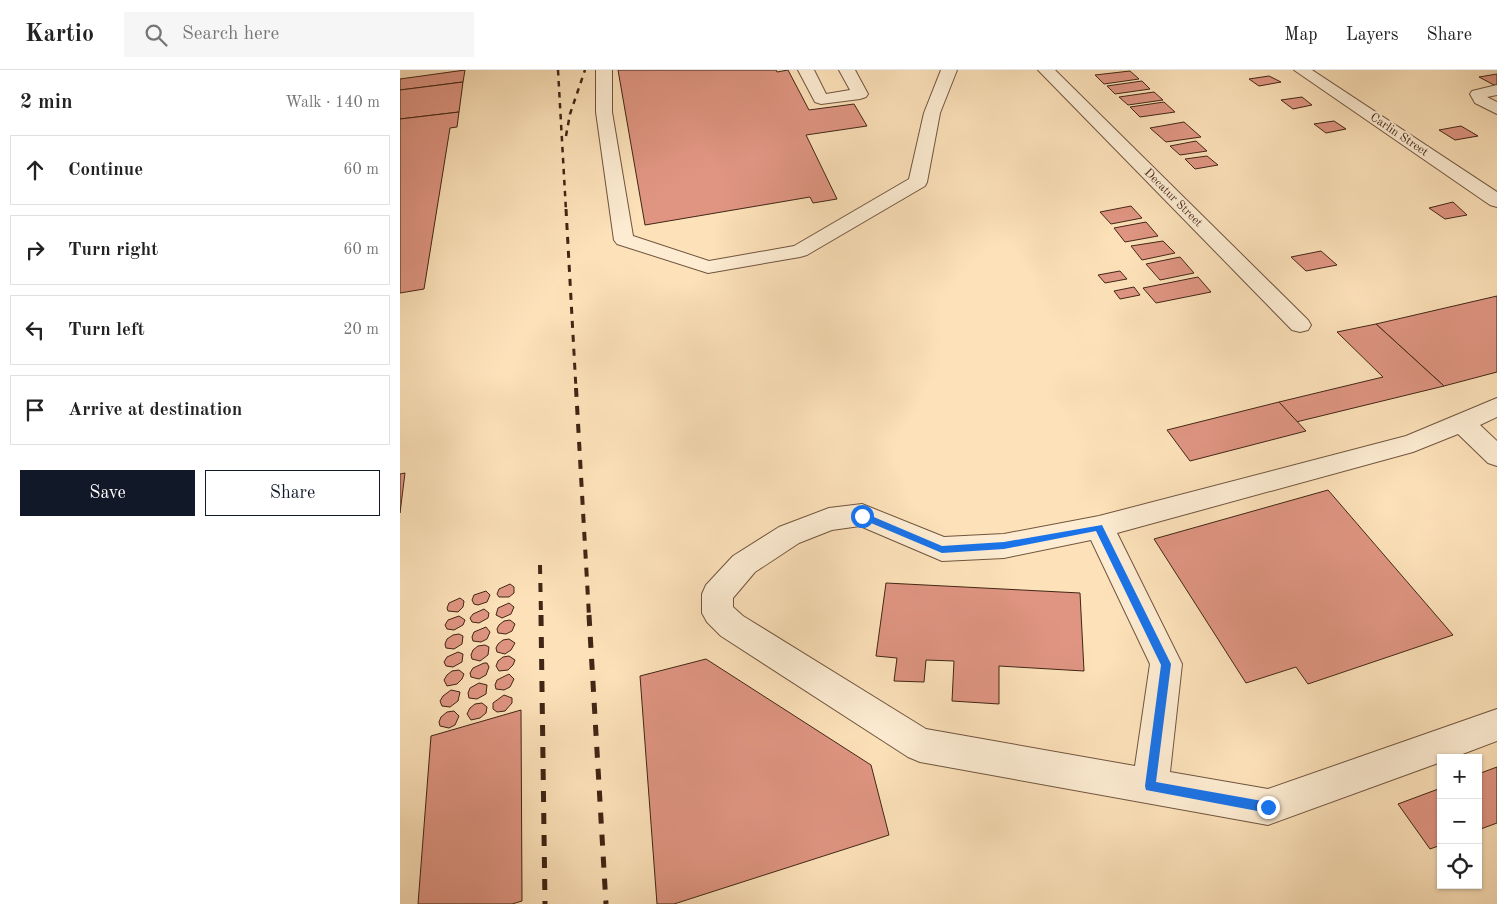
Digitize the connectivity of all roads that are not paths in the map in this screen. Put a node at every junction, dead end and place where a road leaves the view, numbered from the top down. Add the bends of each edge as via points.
1 (604, 70) edge
2 (806, 70) edge
3 (949, 70) edge
4 (1046, 70) edge
5 (1302, 70) edge
6 (850, 71) edge
7 (1497, 90) edge
8 (1497, 109) edge
9 (1497, 200) edge
10 (1300, 325) dead end
11 (1497, 407) edge
12 (1461, 422) junction
13 (1497, 456) edge
14 (1099, 527) junction
15 (1497, 725) edge
16 (1150, 786) junction

1 - 3 street via 604,112 624,240 708,267 800,251 918,182 932,112
2 - 6 street via 821,99 860,94
4 - 10 street, Decatur Street
5 - 9 street, Carlin Street
7 - 8 street via 1478,94 1480,100
11 - 12 street
12 - 13 street
12 - 14 street via 1413,443
14 - 16 street via 1166,664
14 - 16 street via 1004,546 942,549 862,516 829,520 789,535 744,564 717,594 718,612 732,626 920,745
15 - 16 street via 1268,807

